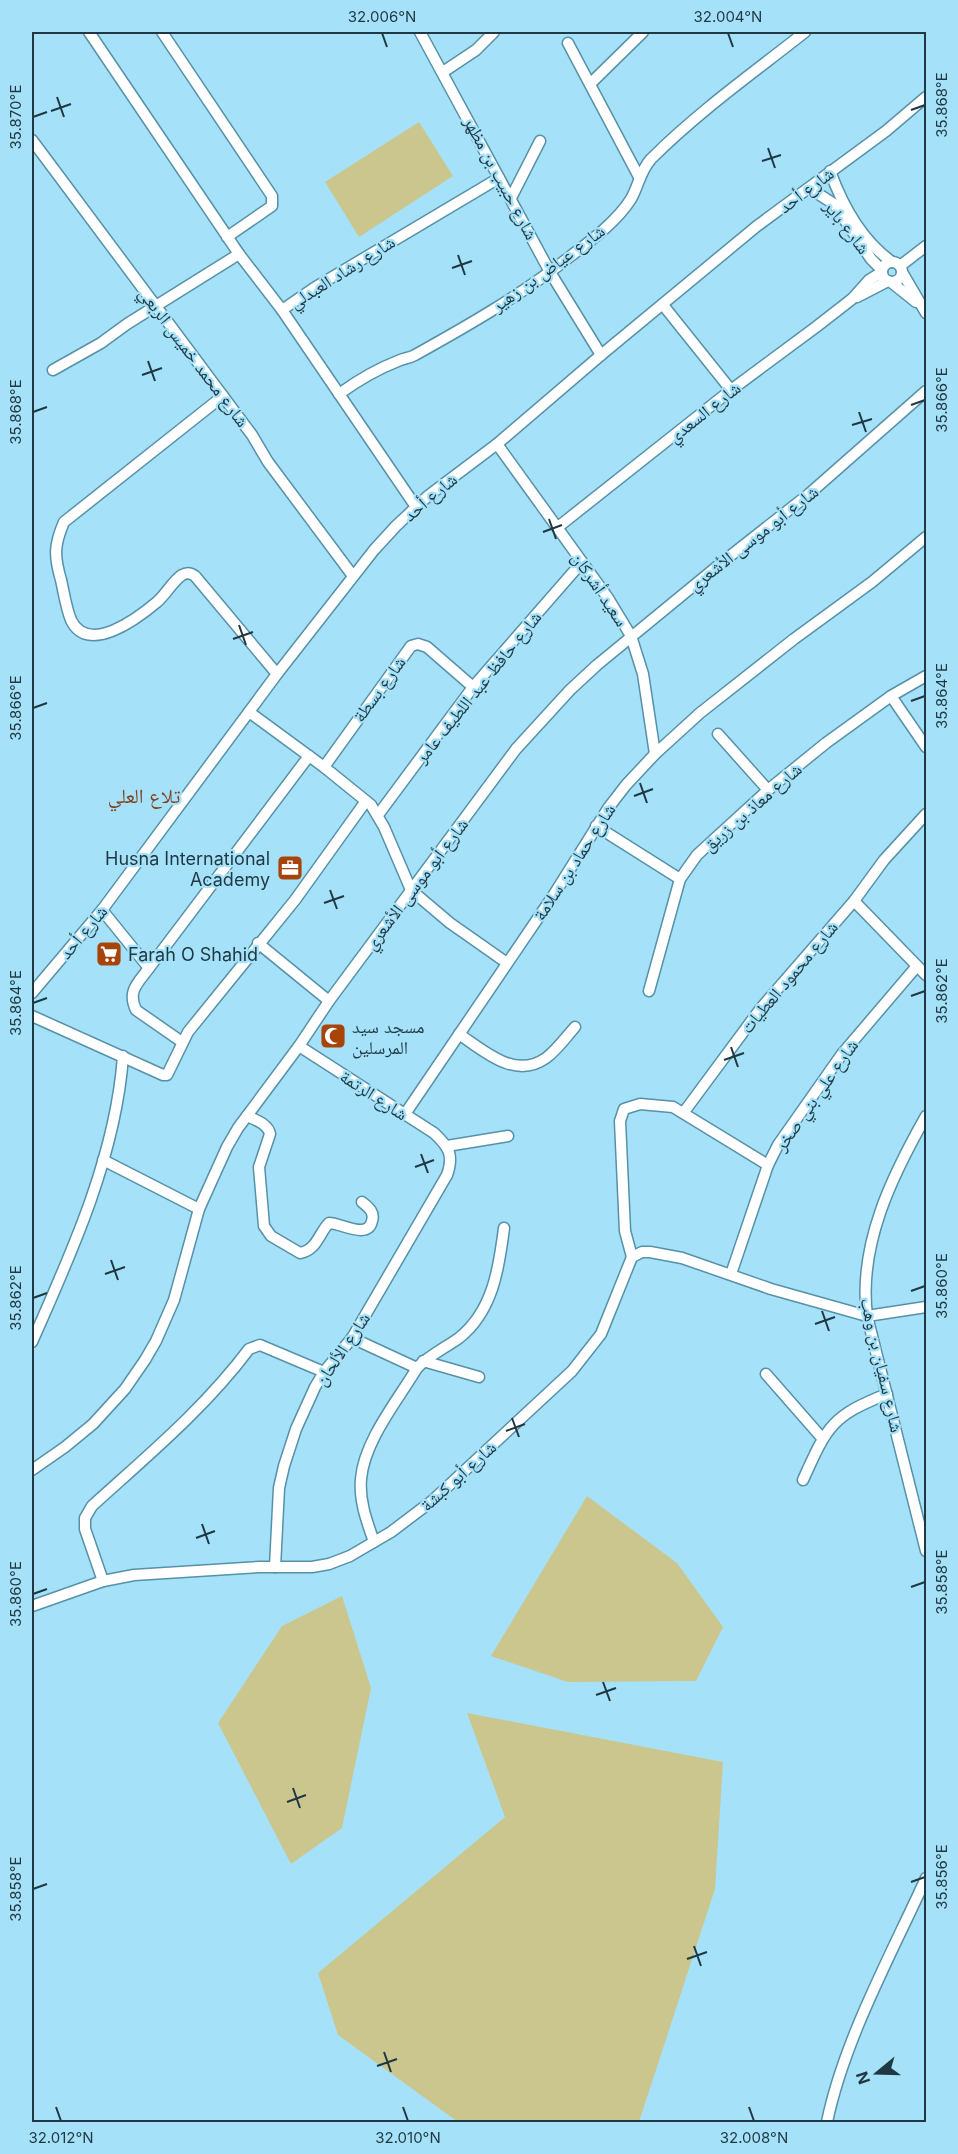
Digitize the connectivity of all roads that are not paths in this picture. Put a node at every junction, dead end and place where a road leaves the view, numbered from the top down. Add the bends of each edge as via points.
1 (89, 32) edge
2 (162, 32) edge
3 (420, 32) edge
4 (492, 32) edge
5 (643, 32) edge
6 (805, 32) edge
7 (568, 43) dead end
8 (443, 72) junction
9 (590, 84) junction
10 (927, 97) edge
11 (32, 140) edge
12 (540, 141) dead end
13 (830, 171) junction
14 (639, 177) junction
15 (498, 178) junction
16 (809, 188) junction
17 (511, 198) junction
18 (227, 237) junction
19 (927, 246) edge
20 (239, 254) junction
21 (898, 266) junction
22 (550, 272) junction
23 (886, 276) junction
24 (663, 305) junction
25 (155, 308) junction
26 (282, 310) junction
27 (924, 310) edge
28 (601, 355) junction
29 (53, 370) dead end
30 (731, 390) junction
31 (927, 391) edge
32 (339, 394) junction
33 (224, 396) junction
34 (497, 444) junction
35 (416, 507) junction
36 (558, 527) junction
37 (927, 537) edge
38 (582, 562) junction
39 (353, 576) junction
40 (631, 636) junction
41 (277, 674) junction
42 (927, 676) edge
43 (473, 687) junction
44 (891, 696) junction
45 (249, 712) junction
46 (718, 734) dead end
47 (927, 747) edge
48 (655, 754) junction
49 (309, 756) junction
50 (324, 767) junction
51 (768, 790) junction
52 (366, 801) junction
53 (927, 814) edge
54 (378, 815) junction
55 (596, 826) junction
56 (680, 879) junction
57 (411, 890) junction
58 (854, 901) junction
59 (102, 910) junction
60 (258, 943) junction
61 (507, 963) junction
62 (917, 966) junction
63 (149, 968) junction
64 (927, 975) edge
65 (649, 992) dead end
66 (32, 993) edge
67 (329, 1001) junction
68 (32, 1016) edge
69 (575, 1027) dead end
70 (459, 1034) junction
71 (182, 1042) junction
72 (300, 1046) junction
73 (123, 1056) junction
74 (684, 1112) junction
75 (405, 1114) junction
76 (247, 1116) junction
77 (927, 1116) edge
78 (508, 1136) dead end
79 (447, 1146) junction
80 (103, 1160) junction
81 (768, 1165) junction
82 (362, 1202) dead end
83 (200, 1209) junction
84 (504, 1228) dead end
85 (632, 1257) junction
86 (731, 1274) junction
87 (927, 1307) edge
88 (867, 1316) junction
89 (352, 1338) junction
90 (32, 1342) edge
91 (420, 1365) junction
92 (324, 1372) junction
93 (766, 1374) dead end
94 (479, 1377) dead end
95 (887, 1394) junction
96 (822, 1438) junction
97 (32, 1470) edge
98 (803, 1480) dead end
99 (374, 1542) junction
100 (927, 1551) edge
101 (275, 1567) junction
102 (104, 1581) junction
103 (32, 1606) edge
104 (927, 1878) edge
105 (828, 2122) edge

1 - 18 street, شارع رشاد العبدلي
2 - 18 street via 272,196 272,206
3 - 8 street, شارع حبيب بن مظهر
4 - 8 street via 476,50
5 - 9 street
6 - 14 street, شارع عياض بن زهير via 696,119 652,158
7 - 9 street
8 - 15 street, شارع حبيب بن مظهر
9 - 14 street
10 - 13 street, شارع أحد
11 - 25 street, شارع محمد خميس الربعي
12 - 17 street
13 - 16 street, شارع أحد
13 - 21 street, شارع باير via 840,198 859,229
14 - 22 street, شارع عياض بن زهير via 618,215
15 - 17 street, شارع حبيب بن مظهر
15 - 26 street, شارع رشاد العبدلي
16 - 23 street, شارع باير via 834,204
16 - 24 street, شارع أحد
17 - 22 street, شارع حبيب بن مظهر
18 - 20 street, شارع رشاد العبدلي
19 - 21 street
20 - 25 street
20 - 26 street, شارع رشاد العبدلي
21 - 23 street via 887,263
21 - 23 street via 899,279
21 - 27 street, شارع باير
22 - 28 street, شارع حبيب بن مظهر
22 - 32 street, شارع عياض بن زهير via 468,325
23 - 27 street, شارع باير
23 - 30 street, شارع السعدي
24 - 28 street, شارع أحد
24 - 30 street
25 - 29 street
25 - 33 street, شارع محمد خميس الربعي
26 - 32 street
28 - 34 street, شارع أحد
30 - 36 street, شارع السعدي
31 - 40 street, شارع أبو موسى الأشعري via 818,487
32 - 35 street
33 - 39 street, شارع محمد خميس الربعي
33 - 41 street via 64,522 56,541 56,561 72,621 82,633 98,637 132,622 182,575 191,573
34 - 35 street, شارع أحد
34 - 36 street, سعيد أشركان
35 - 39 street, شارع أحد
36 - 38 street, سعيد أشركان
37 - 48 street, شارع حماد بن سلامة via 710,706
38 - 40 street, سعيد أشركان
38 - 43 street, شارع حافظ عبد اللطيف عامر
39 - 41 street, شارع أحد
40 - 48 street, سعيد أشركان via 643,674
40 - 57 street, شارع أبو موسى الأشعري via 570,690 526,738
41 - 45 street, شارع أحد
42 - 44 street, شارع معاذ بن زريق
43 - 50 street, شارع بسطة via 427,647 411,646
43 - 54 street, شارع حافظ عبد اللطيف عامر
44 - 47 street
44 - 51 street, شارع معاذ بن زريق
45 - 49 street
45 - 59 street, شارع أحد
46 - 51 street
48 - 55 street, شارع حماد بن سلامة via 615,798
49 - 50 street
49 - 63 street
50 - 52 street
51 - 56 street, شارع معاذ بن زريق via 697,855
52 - 54 street
52 - 60 street via 295,900
53 - 58 street, شارع محمود العطيات via 884,860
54 - 57 street
55 - 56 street
55 - 61 street, شارع حماد بن سلامة
56 - 65 street, شارع معاذ بن زريق
57 - 61 street
57 - 67 street, شارع أبو موسى الأشعري
58 - 62 street
58 - 74 street, شارع محمود العطيات via 761,1008
59 - 63 street
59 - 66 street, شارع أحد
60 - 67 street
60 - 71 street
61 - 70 street, شارع حماد بن سلامة
62 - 64 street
62 - 81 street, شارع علي بني صخر via 837,1060
63 - 71 street via 132,993 136,1010
67 - 72 street, شارع أبو موسى الأشعري
68 - 73 street
69 - 70 street via 546,1058 520,1066 498,1060
70 - 75 street, شارع حماد بن سلامة
71 - 73 street via 169,1073 164,1076
72 - 75 street, شارع الرتمة
72 - 76 street, شارع أبو موسى الأشعري
73 - 80 street via 115,1119
74 - 81 street
74 - 85 street via 659,1104 640,1104 621,1112 625,1231
75 - 79 street, شارع الرتمة
76 - 82 street via 263,1124 270,1134 259,1174 263,1220 271,1236 306,1252 329,1223 366,1230 373,1215
76 - 83 street, شارع أبو موسى الأشعري via 227,1147
77 - 88 street, شارع سفيان بن وهب via 878,1220 868,1256
78 - 79 street
79 - 89 street, شارع الألحان via 451,1158 447,1175
80 - 83 street
80 - 90 street via 84,1217
81 - 86 street, شارع علي بني صخر
83 - 97 street, شارع أبو موسى الأشعري via 174,1300 145,1360 93,1424
84 - 91 street via 500,1266 480,1316 468,1331
85 - 86 street via 642,1252 666,1254
85 - 99 street, شارع أبو كبشة via 601,1334 572,1371 432,1501
86 - 88 street
87 - 88 street
88 - 95 street, شارع سفيان بن وهب
89 - 91 street
89 - 92 street, شارع الألحان
91 - 94 street
91 - 99 street via 379,1430 363,1464 361,1497
92 - 101 street, شارع الألحان via 296,1429 284,1466 279,1488
92 - 102 street via 260,1345 249,1348 186,1420 92,1506 85,1529
93 - 96 street
95 - 96 street via 858,1405
95 - 100 street, شارع سفيان بن وهب
96 - 98 street
99 - 101 street, شارع أبو كبشة via 329,1564
101 - 102 street, شارع أبو كبشة via 151,1573
102 - 103 street, شارع أبو كبشة
104 - 105 street via 848,2051

